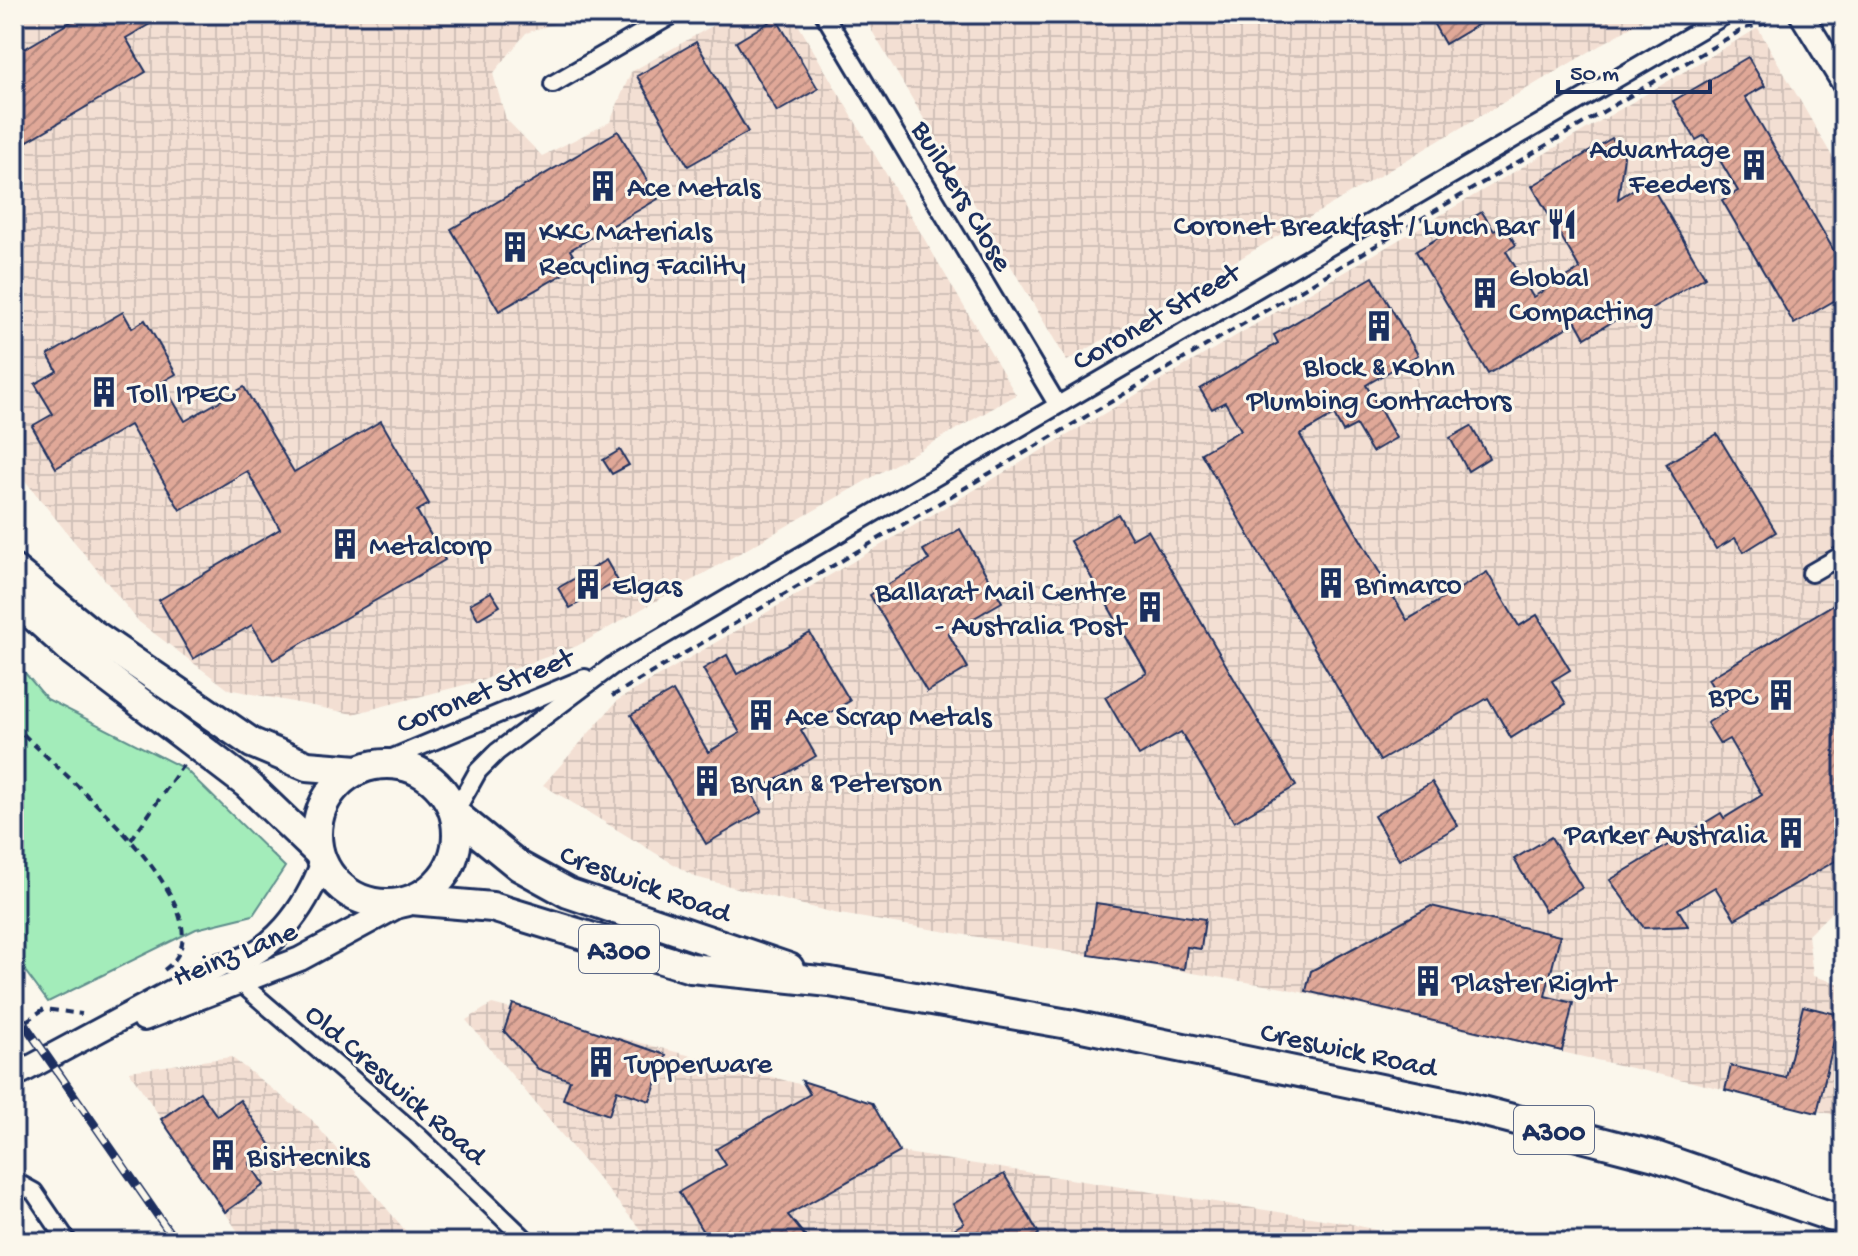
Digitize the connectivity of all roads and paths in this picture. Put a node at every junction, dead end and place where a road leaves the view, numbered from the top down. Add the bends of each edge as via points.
1 (674, 14) edge
2 (824, 14) edge
3 (1727, 14) edge
4 (1801, 14) edge
5 (1770, 23) dead end
6 (553, 84) dead end
7 (1844, 84) edge
8 (1057, 404) junction
9 (1844, 554) edge
10 (14, 570) edge
11 (1811, 573) dead end
12 (14, 598) edge
13 (612, 666) junction
14 (612, 696) dead end
15 (14, 724) edge
16 (198, 744) junction
17 (368, 767) junction
18 (455, 813) junction
19 (131, 840) junction
20 (321, 857) junction
21 (411, 900) junction
22 (160, 972) dead end
23 (238, 973) junction
24 (830, 982) junction
25 (89, 1012) dead end
26 (14, 1029) edge
27 (14, 1076) edge
28 (14, 1181) edge
29 (1844, 1221) edge
30 (68, 1242) edge
31 (528, 1242) edge

1 - 6 street
2 - 8 street, Builders Close
3 - 8 street, Coronet Street
4 - 7 street
5 - 14 path via 1745,28
8 - 13 street, Coronet Street
9 - 11 street
10 - 17 highway, A300 via 90,632 252,743 295,763
12 - 16 highway, A300 via 74,652
13 - 17 street, Coronet Street
13 - 18 street, Coronet Street via 486,762
15 - 19 path
16 - 19 path
16 - 20 highway, A300 via 280,812
17 - 18 highway, A300 via 405,765 429,776
17 - 20 highway via 338,784 324,804 317,828
18 - 21 highway via 458,838 452,862 439,882
18 - 24 highway, Creswick Road / A300 via 519,866 568,893
19 - 22 path via 182,919 181,951
20 - 21 highway, A300 via 338,884 359,898 384,904
20 - 23 street, Heinz Lane via 302,906
21 - 23 street, Heinz Lane via 335,942
21 - 24 highway, Creswick Road / A300 via 492,907 691,968
23 - 27 street, Heinz Lane
23 - 31 street, Old Creswick Road
24 - 29 highway, Creswick Road / A300 via 1068,1024 1462,1106 1655,1156
25 - 26 path via 44,1009
28 - 30 street via 34,1192

